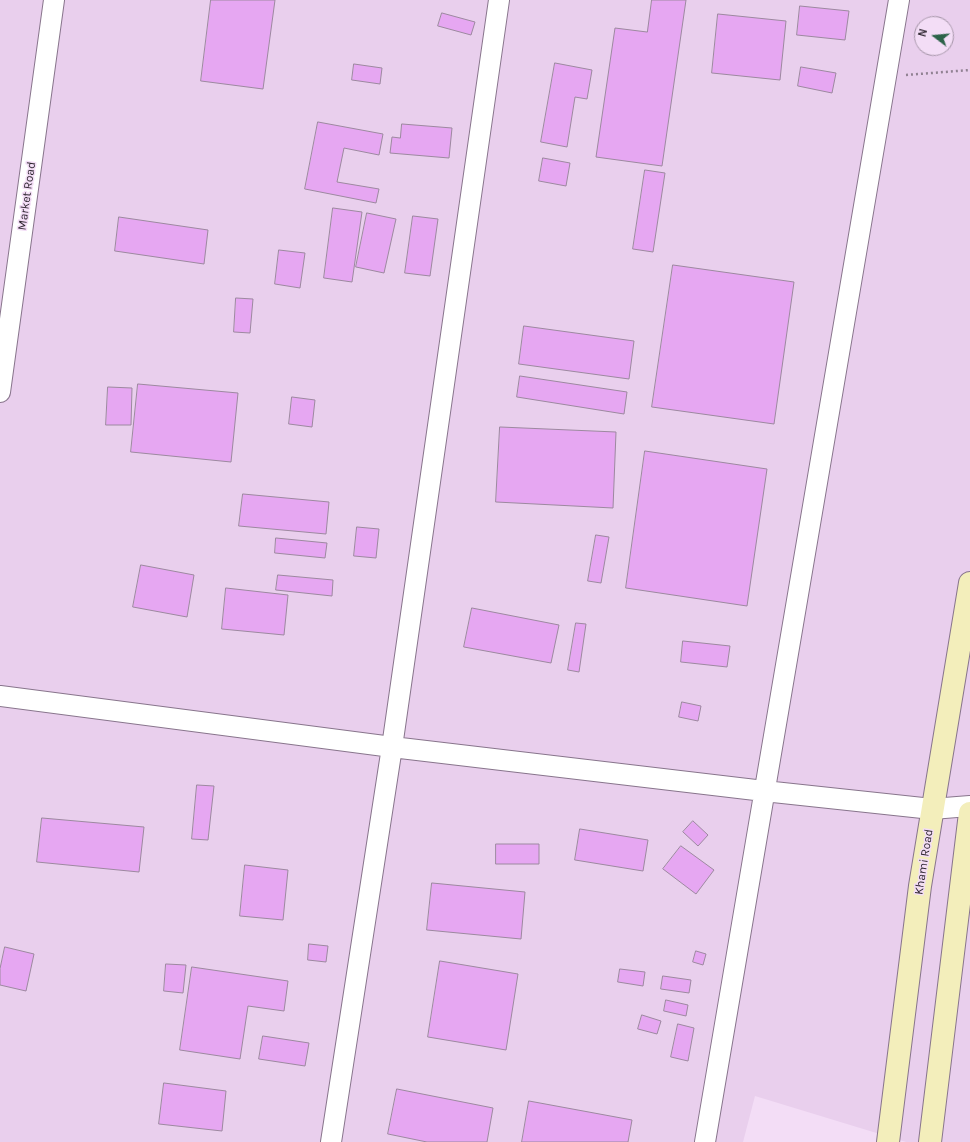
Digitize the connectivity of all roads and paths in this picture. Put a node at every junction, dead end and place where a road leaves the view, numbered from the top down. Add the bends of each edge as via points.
1 (54, 0) edge
2 (499, 0) edge
3 (899, 0) edge
4 (970, 70) edge
5 (885, 76) junction
6 (0, 392) edge
7 (970, 583) edge
8 (0, 696) edge
9 (392, 747) junction
10 (764, 791) junction
11 (970, 806) edge
12 (932, 809) junction
13 (970, 813) edge
14 (332, 1142) edge
15 (706, 1142) edge
16 (888, 1142) edge
17 (930, 1142) edge

1 - 6 street, Market Road
2 - 9 street
3 - 5 street
4 - 5 path
5 - 10 street
7 - 12 main road, Khami Road
8 - 9 street
9 - 10 street
9 - 14 street
10 - 12 street
10 - 15 street
11 - 12 street
12 - 16 main road, Khami Road
13 - 17 main road

